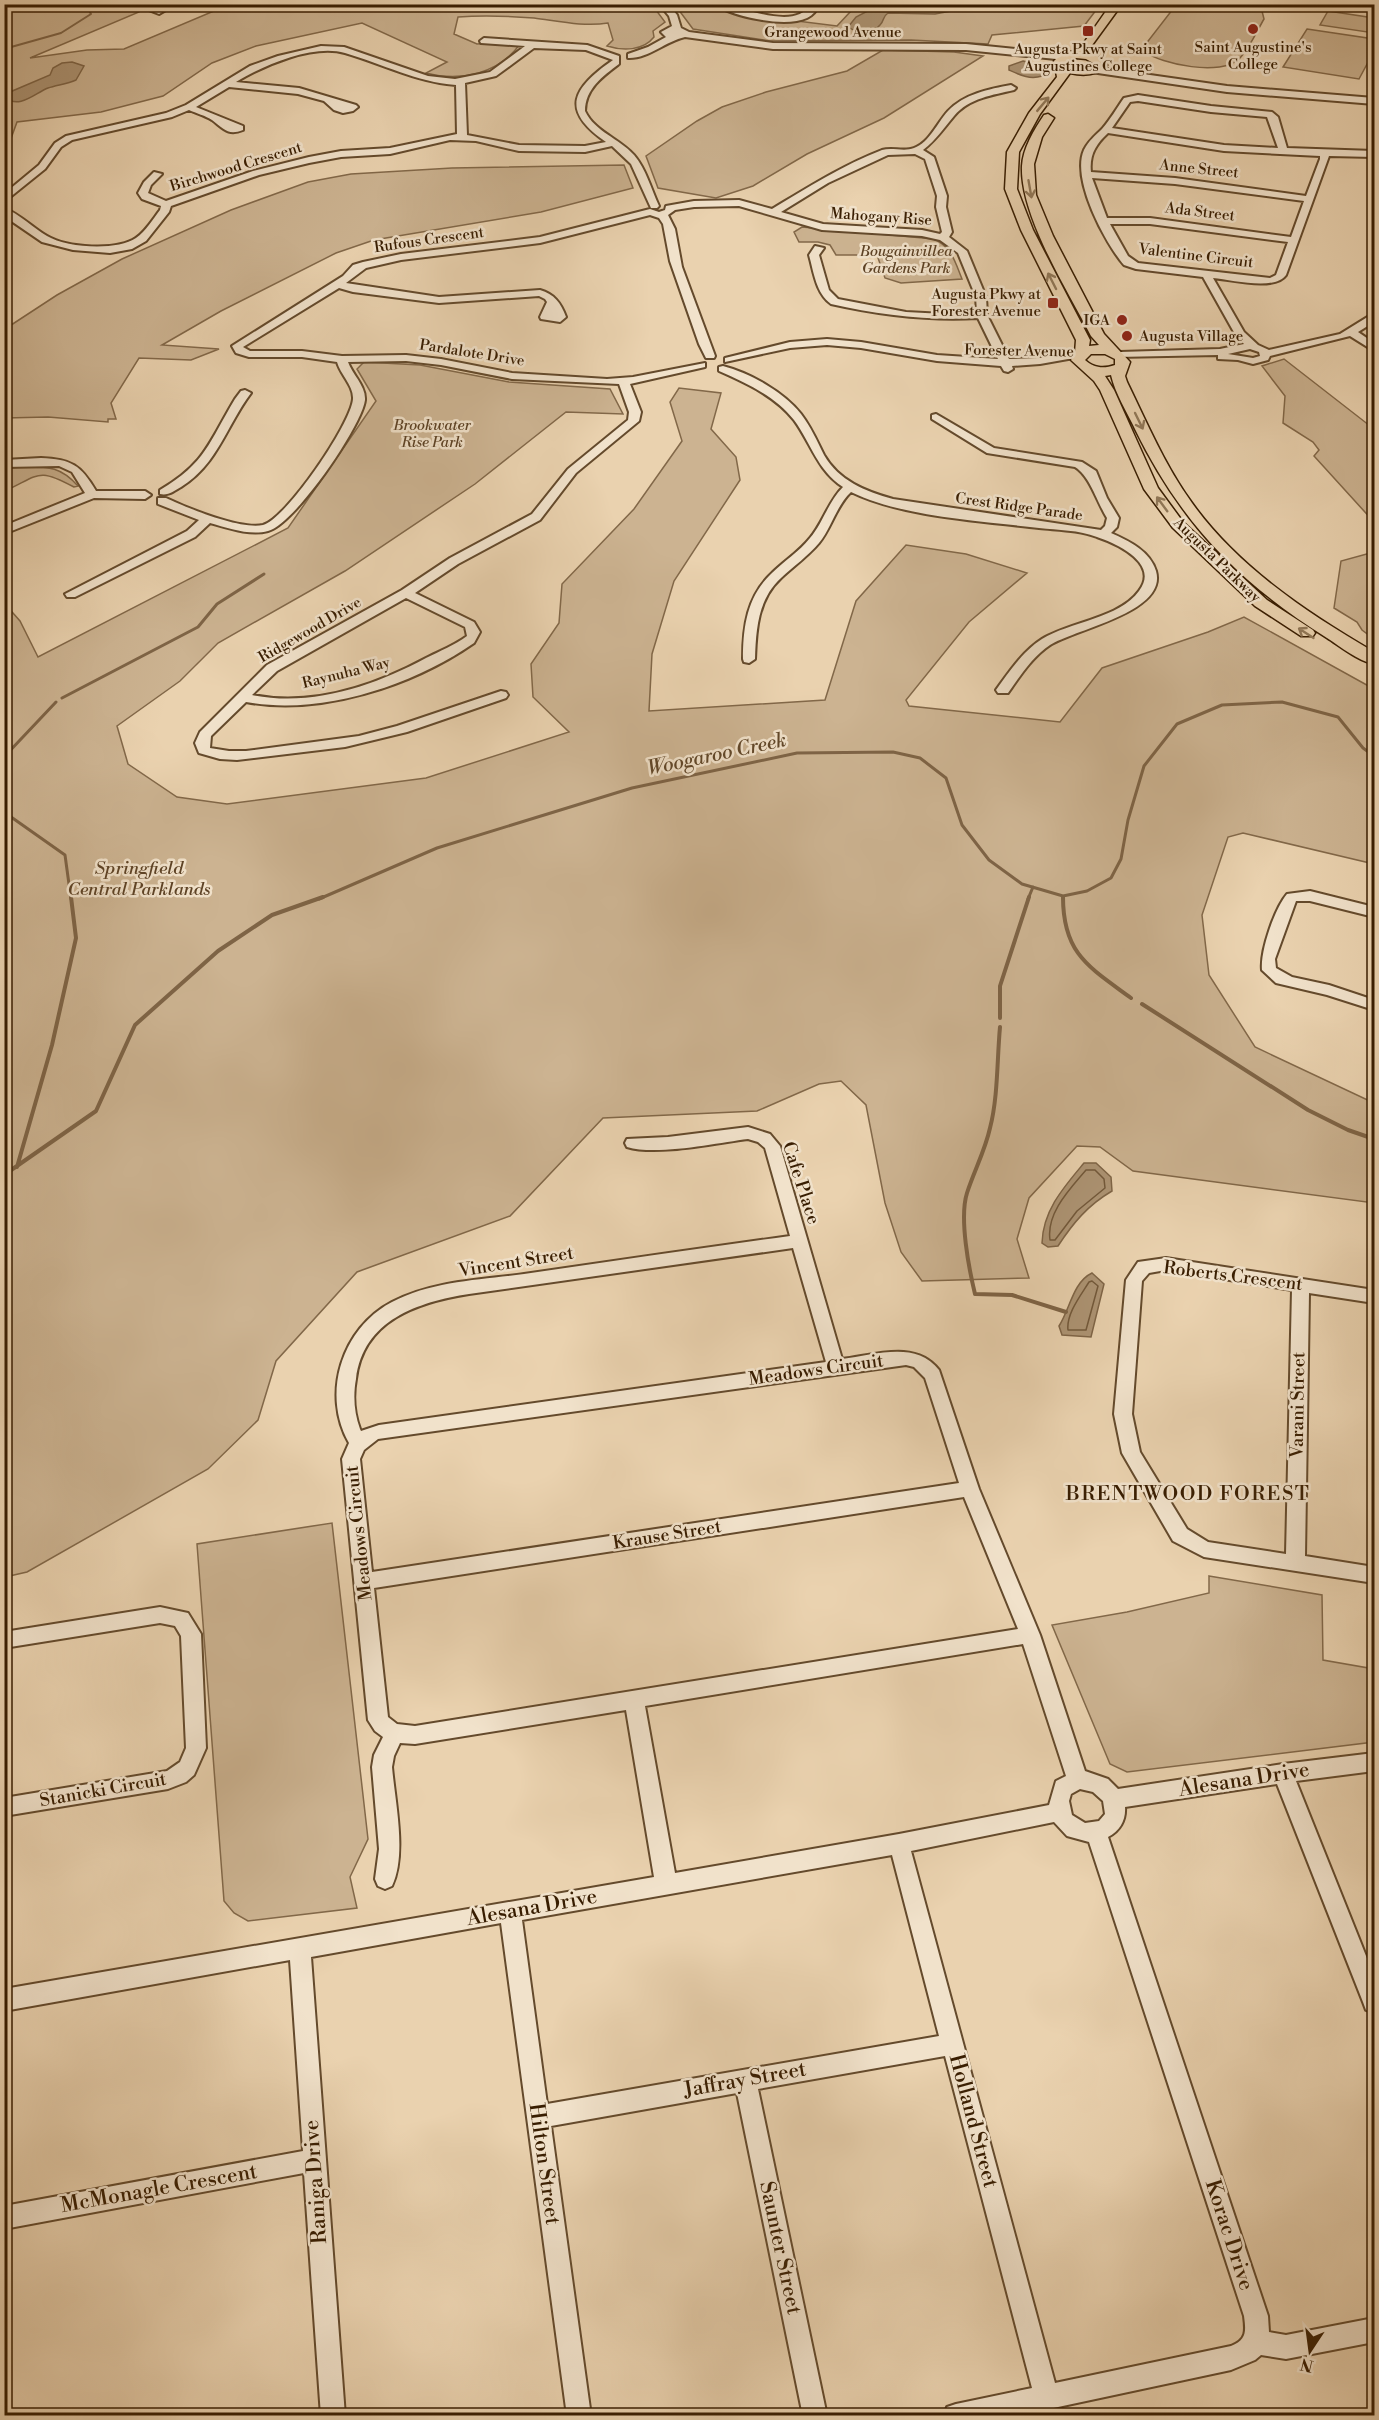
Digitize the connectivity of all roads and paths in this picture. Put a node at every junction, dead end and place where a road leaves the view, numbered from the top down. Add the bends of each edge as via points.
1 (165, 4) edge
2 (172, 4) edge
3 (663, 4) edge
4 (718, 4) edge
5 (816, 4) edge
6 (1117, 4) edge
7 (1131, 4) edge
8 (678, 33) junction
9 (484, 41) dead end
10 (532, 45) junction
11 (616, 60) junction
12 (1064, 61) junction
13 (1097, 66) junction
14 (460, 81) junction
15 (228, 84) junction
16 (1011, 88) dead end
17 (1373, 98) edge
18 (328, 100) dead end
19 (189, 107) junction
20 (217, 120) dead end
21 (1106, 130) junction
22 (462, 137) junction
23 (614, 143) junction
24 (541, 148) junction
25 (1283, 150) junction
26 (624, 151) junction
27 (916, 151) junction
28 (1324, 153) junction
29 (1374, 154) edge
30 (157, 174) dead end
31 (1086, 175) junction
32 (4, 199) edge
33 (1308, 199) junction
34 (166, 204) junction
35 (652, 209) junction
36 (4, 211) edge
37 (666, 212) junction
38 (773, 213) junction
39 (1103, 221) junction
40 (943, 238) junction
41 (1293, 240) junction
42 (819, 248) dead end
43 (1208, 273) junction
44 (338, 284) junction
45 (552, 303) dead end
46 (982, 315) junction
47 (1374, 316) edge
48 (1349, 331) junction
49 (1240, 334) junction
50 (238, 348) joint
51 (1374, 348) edge
52 (1260, 350) junction
53 (1238, 352) junction
54 (1081, 353) junction
55 (710, 356) junction
56 (342, 359) junction
57 (1119, 360) junction
58 (701, 365) junction
59 (726, 365) junction
60 (1006, 366) junction
61 (1088, 369) junction
62 (623, 381) junction
63 (245, 393) dead end
64 (936, 417) dead end
65 (4, 464) edge
66 (850, 487) junction
67 (92, 494) junction
68 (163, 496) junction
69 (208, 518) junction
70 (4, 531) edge
71 (1103, 535) junction
72 (406, 593) junction
73 (71, 594) dead end
74 (749, 659) dead end
75 (1374, 659) edge
76 (1374, 674) edge
77 (1003, 690) dead end
78 (501, 695) dead end
79 (242, 697) junction
80 (1374, 912) edge
81 (1374, 1005) edge
82 (633, 1143) dead end
83 (800, 1241) junction
84 (1301, 1285) junction
85 (1374, 1296) edge
86 (837, 1367) junction
87 (358, 1442) junction
88 (970, 1489) junction
89 (1294, 1562) junction
90 (1374, 1575) edge
91 (364, 1581) junction
92 (1030, 1635) junction
93 (4, 1640) edge
94 (634, 1701) junction
95 (395, 1733) junction
96 (1374, 1762) edge
97 (1283, 1773) junction
98 (1078, 1780) junction
99 (1114, 1799) junction
100 (4, 1807) edge
101 (1059, 1812) junction
102 (1096, 1833) junction
103 (899, 1844) junction
104 (385, 1879) dead end
105 (666, 1884) junction
106 (510, 1912) junction
107 (300, 1949) junction
108 (1366, 1960) edge
109 (4, 2000) edge
110 (1374, 2002) edge
111 (953, 2044) junction
112 (745, 2080) junction
113 (538, 2117) junction
114 (314, 2160) junction
115 (4, 2218) edge
116 (1374, 2330) edge
117 (1256, 2342) junction
118 (1047, 2397) junction
119 (333, 2415) edge
120 (579, 2415) edge
121 (815, 2415) edge
122 (956, 2415) edge

1 - 2 street via 150,9 159,11
3 - 8 street via 673,15
4 - 5 street via 742,12 793,19 809,14
6 - 12 main road via 1085,49
7 - 13 main road via 1103,42
8 - 11 street via 631,56 635,59 632,63
8 - 12 street, Grangewood Avenue via 773,46 945,46
9 - 10 street
10 - 11 street via 587,48
10 - 14 street via 493,74
11 - 23 street via 586,90 578,108 588,124
12 - 13 main road via 1076,71
54 -> 12 main road via 1083,340 1027,230 1011,189 1013,152 1035,113 1063,77
13 - 17 street via 1227,89
13 -> 57 main road, Augusta Parkway via 1076,80 1041,129 1031,151 1028,178 1030,195 1047,236 1100,340
14 - 15 street via 427,79 329,48 281,58 253,68
14 - 22 street
15 - 18 street via 299,91
15 - 19 street
16 - 27 street via 987,92 964,103
19 - 20 street
19 - 32 street via 69,138
21 - 25 street via 1224,148
21 - 25 street, Valentine Circuit via 1127,100 1138,98 1269,114
21 - 31 street, Valentine Circuit via 1088,151
22 - 24 street, Birchwood Crescent via 510,147
22 - 34 street, Birchwood Crescent via 390,151 309,160
23 - 24 street, Birchwood Crescent via 593,149
23 - 26 street
24 - 26 street, Birchwood Crescent via 584,156
25 - 28 street
26 - 35 street via 637,166
27 - 38 street via 886,152 825,181
27 - 40 street via 929,157 938,182 947,232
28 - 29 street
28 - 33 street, Valentine Circuit
30 - 34 street via 143,193
31 - 33 street, Anne Street via 1175,181
31 - 39 street, Valentine Circuit
33 - 41 street, Valentine Circuit
34 - 36 street, Birchwood Crescent via 142,239 129,247 110,250 46,240
35 - 37 street
35 - 44 street, Rufous Crescent via 540,240 363,265
37 - 38 street, Mahogany Rise via 720,202
37 - 55 street via 673,254
38 - 40 street, Mahogany Rise via 822,227 922,233
39 - 41 street, Ada Street via 1150,221
39 - 43 street, Valentine Circuit via 1128,263
40 - 46 street, Mahogany Rise via 962,251 981,297
41 - 43 street, Valentine Circuit via 1278,279
42 - 46 street via 814,255 824,290 835,302 906,315
43 - 49 street
44 - 45 street via 439,300 540,292 550,297
44 - 50 street, Rufous Crescent via 244,340
46 - 60 street, Mahogany Rise
47 - 48 street via 1366,325
48 - 51 street
48 - 52 street via 1322,342
49 - 52 street
49 - 53 street
50 - 56 street, Pardalote Drive via 249,354
52 - 53 street via 1264,358 1257,361
53 - 57 street
54 - 57 main road via 1094,349
54 - 60 street, Forester Avenue
54 - 61 main road, Augusta Parkway via 1079,363
55 - 58 street
55 - 59 street via 721,356
56 - 62 street, Pardalote Drive via 406,358 512,376
56 - 69 street via 358,394 354,418 315,477 278,522 259,529
57 - 61 main road via 1109,372
57 -> 75 main road, Augusta Parkway via 1120,382 1156,455 1201,524 1269,589
58 - 59 street via 709,370
58 - 62 street, Pardalote Drive
59 - 60 street, Forester Avenue via 795,343 813,342 857,344 971,368
59 - 66 street, Crest Ridge Parade via 786,405 797,416 820,460
60 - 61 street, Forester Avenue
76 -> 61 main road, Augusta Parkway via 1261,603 1178,525 1151,489 1103,383
62 - 72 street, Ridgewood Drive via 635,412 633,421 572,471 536,517 454,561
63 - 68 street via 201,468
64 - 71 street via 991,451 1078,464 1090,471 1113,519
65 - 67 street via 66,465 77,470
66 - 71 street, Crest Ridge Parade via 929,510
66 - 74 street via 838,497 815,540 772,580 760,597 750,632
67 - 68 street via 145,495 149,502
67 - 70 street
68 - 69 street via 180,510
69 - 73 street via 191,534
71 - 77 street, Crest Ridge Parade via 1131,547 1149,564 1152,582 1148,591 1130,606 1046,642
72 - 79 street, Ridgewood Drive via 272,668
72 - 79 street, Raynuha Way via 470,625 473,637 414,671 354,692 276,704
78 - 79 street, Ridgewood Drive via 389,733 333,746 234,756 204,750 205,735
80 - 81 street via 1310,896 1292,897 1268,959 1269,970 1281,979
82 - 83 street, Cafe Place via 668,1143 748,1133 764,1138 772,1146
83 - 86 street, Cafe Place
83 - 87 street, Vincent Street via 568,1273 414,1300 387,1314 362,1336 348,1364 344,1391 348,1429
84 - 85 street, Roberts Crescent
84 - 89 street, Varani Street
84 - 89 street, Roberts Crescent via 1166,1264 1144,1267 1134,1280 1123,1414 1131,1453 1180,1535 1204,1549
86 - 87 street, Meadows Circuit via 379,1432
86 - 88 street, Meadows Circuit via 907,1358 925,1363 933,1375
87 - 91 street, Meadows Circuit via 351,1459
88 - 91 street, Krause Street
88 - 92 street, Meadows Circuit
89 - 90 street, Roberts Crescent
91 - 95 street, Meadows Circuit via 378,1720 384,1729
92 - 94 street
92 - 98 street, Meadows Circuit
93 - 100 street, Stanicki Circuit via 160,1615 181,1619 191,1634 196,1748 188,1770 168,1780
94 - 95 street via 415,1735
94 - 105 street
95 - 104 street via 382,1767 389,1849
96 - 97 street, Alesana Drive
97 - 99 street, Alesana Drive
97 - 108 street
98 - 99 street via 1103,1786
98 - 101 street via 1063,1788 1057,1803
99 - 102 street via 1115,1817 1105,1830
101 - 102 street via 1078,1831
101 - 103 street, Alesana Drive
102 - 117 street, Korac Drive via 1256,2316
103 - 105 street, Alesana Drive
103 - 111 street, Holland Street
105 - 106 street, Alesana Drive
106 - 107 street, Alesana Drive
106 - 113 street, Hilton Street
107 - 109 street, Alesana Drive
107 - 114 street, Raniga Drive
108 - 110 street
111 - 112 street, Jaffray Street
111 - 118 street, Holland Street
112 - 113 street, Jaffray Street
112 - 121 street, Saunter Street
113 - 120 street, Hilton Street
114 - 115 street, McMonagle Crescent
114 - 119 street, Raniga Drive
116 - 117 street via 1286,2347
117 - 118 street via 1248,2352 1231,2358
118 - 122 street

